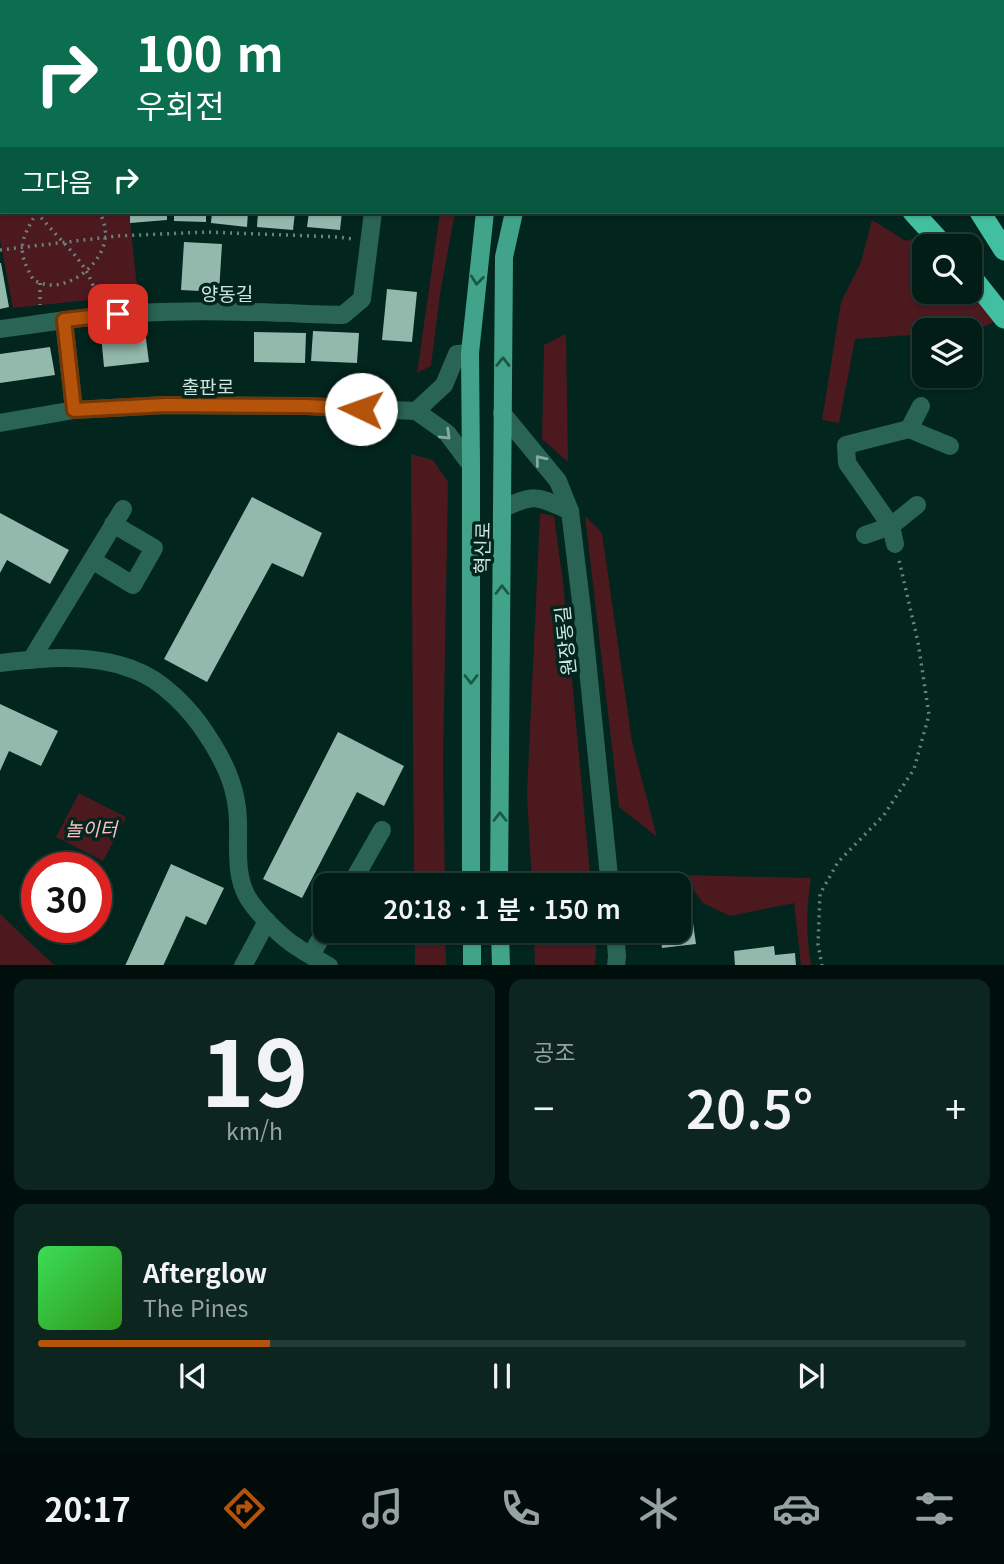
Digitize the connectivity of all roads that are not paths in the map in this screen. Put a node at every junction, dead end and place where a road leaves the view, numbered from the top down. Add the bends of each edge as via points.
1 (373, 214) edge
2 (485, 214) edge
3 (514, 214) edge
4 (915, 214) edge
5 (980, 214) edge
6 (933, 234) edge
7 (1004, 250) edge
8 (982, 290) edge
9 (1004, 318) edge
10 (64, 320) junction
11 (0, 329) edge
12 (470, 353) junction
13 (921, 407) dead end
14 (74, 410) junction
15 (416, 411) junction
16 (502, 414) junction
17 (0, 423) edge
18 (909, 429) junction
19 (950, 446) dead end
20 (471, 465) junction
21 (917, 505) dead end
22 (502, 509) junction
23 (570, 511) junction
24 (865, 535) dead end
25 (893, 535) junction
26 (92, 559) junction
27 (31, 660) junction
28 (0, 663) edge
29 (382, 830) dead end
30 (357, 873) edge
31 (471, 873) edge
32 (499, 873) edge
33 (609, 873) edge
34 (267, 921) junction
35 (318, 943) edge
36 (471, 943) edge
37 (500, 943) edge
38 (616, 943) edge
39 (311, 955) junction
40 (243, 965) edge
41 (329, 965) edge
42 (472, 965) edge
43 (501, 965) edge
44 (616, 965) edge

1 - 10 street, 양동길 via 362,299 343,315 138,313
2 -> 12 main road, 혁신로
16 -> 3 main road, 혁신로 via 504,257
4 - 6 highway
5 - 7 highway
8 - 9 highway
10 - 11 street, 양동길
10 - 14 street
12 - 15 street via 457,354 444,385
12 - 20 main road, 혁신로
13 - 18 street
14 - 15 street, 출판로 via 179,405
14 - 17 street, 출판로
15 -> 20 street via 447,433
16 - 22 main road, 혁신로
23 -> 16 street, 원장동길 via 558,481
18 - 19 street
18 - 25 street via 846,445 847,463
20 -> 31 main road, 혁신로
21 - 25 street
22 - 23 street via 537,497
32 -> 22 main road, 혁신로
23 - 33 street, 원장동길
24 - 25 street
26 - 26 street via 133,586 154,548 118,516
26 - 27 street
27 - 28 street
27 - 34 street via 102,661 134,669 163,686 196,718 232,779 239,873 248,897
29 - 30 street
34 - 39 street
34 - 40 street
35 - 39 street
36 - 42 main road
37 - 43 main road
38 - 44 street
39 - 41 street

